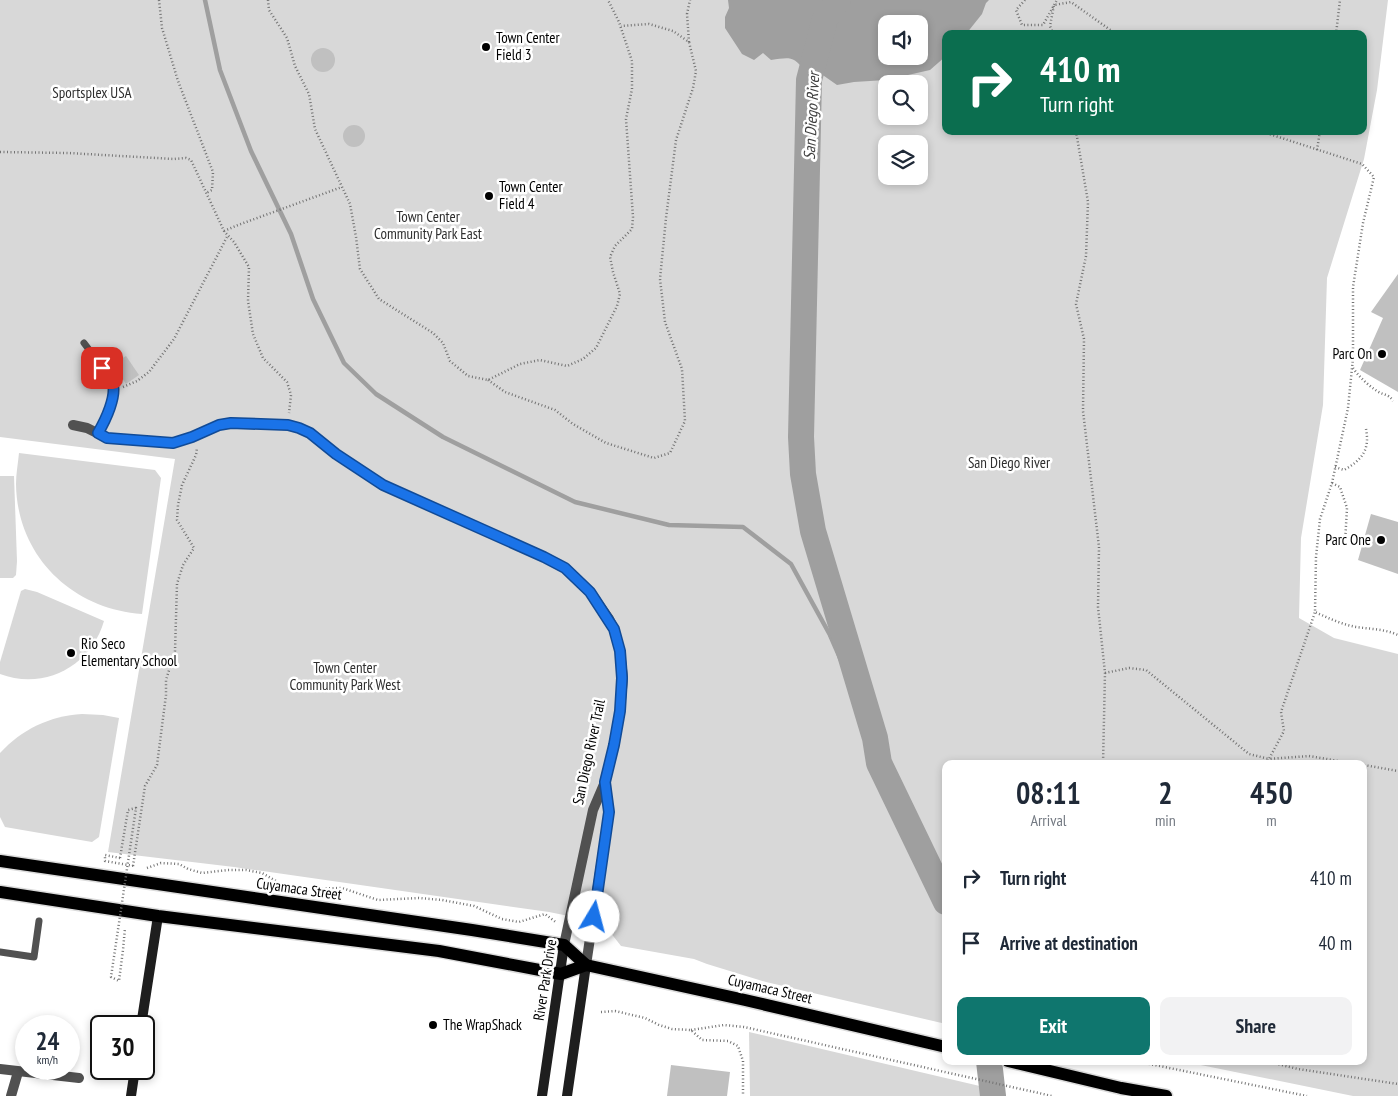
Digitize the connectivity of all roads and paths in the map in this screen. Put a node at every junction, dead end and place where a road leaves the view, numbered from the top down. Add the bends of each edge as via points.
1 (159, 0) edge
2 (268, 0) edge
3 (608, 0) edge
4 (690, 0) edge
5 (1024, 0) edge
6 (1057, 0) edge
7 (1340, 0) edge
8 (1054, 5) junction
9 (621, 26) junction
10 (1052, 30) edge
11 (1110, 30) edge
12 (1336, 30) edge
13 (689, 42) junction
14 (1077, 135) edge
15 (1272, 135) edge
16 (1319, 135) edge
17 (1317, 150) junction
18 (0, 152) edge
19 (342, 187) junction
20 (206, 193) junction
21 (224, 231) junction
22 (228, 234) junction
23 (84, 343) dead end
24 (1352, 368) junction
25 (488, 380) junction
26 (112, 392) junction
27 (1393, 401) dead end
28 (73, 425) dead end
29 (288, 425) junction
30 (1366, 429) dead end
31 (98, 433) junction
32 (192, 437) junction
33 (1335, 467) junction
34 (1332, 483) junction
35 (1345, 544) dead end
36 (1315, 612) junction
37 (1398, 635) edge
38 (1105, 673) junction
39 (1269, 759) junction
40 (1103, 760) edge
41 (1332, 760) edge
42 (1367, 766) edge
43 (1398, 771) edge
44 (605, 782) junction
45 (0, 861) edge
46 (143, 867) dead end
47 (0, 892) edge
48 (158, 916) junction
49 (39, 921) dead end
50 (561, 926) dead end
51 (124, 928) dead end
52 (564, 945) junction
53 (0, 952) edge
54 (586, 965) junction
55 (561, 974) junction
56 (601, 1012) dead end
57 (143, 1015) edge
58 (690, 1030) junction
59 (942, 1046) edge
60 (1025, 1065) edge
61 (1155, 1065) edge
62 (1282, 1065) edge
63 (0, 1070) edge
64 (15, 1072) edge
65 (16, 1080) edge
66 (133, 1080) edge
67 (1398, 1084) edge
68 (11, 1096) edge
69 (131, 1096) edge
70 (542, 1096) edge
71 (567, 1096) edge
72 (743, 1096) edge
73 (1052, 1096) edge
74 (1166, 1096) edge
75 (1307, 1096) edge

1 - 20 path via 162,28 178,81 213,172 212,190
2 - 19 path via 269,10 287,38 295,66 309,94 314,129
3 - 9 path
4 - 13 path via 687,14
5 - 8 path via 1016,10 1022,25 1043,25
6 - 8 path
7 - 12 path
8 - 10 path
8 - 11 path via 1071,2
9 - 13 path via 649,24 673,31
9 - 25 path via 632,61 632,89 626,119 633,217 632,229 615,246 610,257 620,294 617,306 596,348 583,359 567,366 540,360 520,364
13 - 25 path via 696,71 676,140 660,279 665,322 682,369 685,421 670,453 654,458 606,443 555,410 505,392
14 - 38 path via 1088,202 1086,256 1076,304 1084,339 1083,411 1099,547 1098,607
15 - 17 path
16 - 17 path
17 - 24 path via 1362,164 1374,177 1353,287
18 - 20 path via 186,158 191,160
19 - 21 path
19 - 25 path via 350,204 360,269 379,299 433,333 443,343 450,361 468,376
20 - 21 path
21 - 22 path
22 - 26 path via 174,339 149,372
22 - 29 path via 249,266 248,301 253,334 264,358 287,382 291,395
23 - 26 lane via 112,380
24 - 27 path
24 - 33 path via 1348,408
26 - 31 lane
28 - 31 street, River Park Drive
29 - 32 street, River Park Drive via 231,423
29 - 44 street, River Park Drive via 310,433 383,485 565,568 590,592 614,629 620,651 619,720
30 - 33 path via 1368,440 1362,457 1344,470
31 - 32 street, River Park Drive via 107,438 173,443
32 - 51 path, bridge via 196,455 182,485 177,520 194,548 183,565 177,584 175,651 166,680 157,765 145,786 133,866 104,860 105,856 120,858 128,810 136,808 111,977 119,981
33 - 34 path
34 - 35 path via 1340,488 1347,508
34 - 36 path via 1320,519
36 - 37 path via 1332,620
36 - 39 path via 1281,712 1284,731
38 - 39 path via 1129,668 1146,670 1249,754
38 - 40 path
39 - 41 path via 1309,756
42 - 43 path
44 - 52 street, River Park Drive via 593,810
44 - 54 street, River Park Drive via 609,812
45 - 52 main road, Cuyamaca Street
46 - 50 path via 161,863 179,864 202,873 246,870 262,873 285,886 298,889 342,888 378,900 442,900 474,906 502,919 519,922 545,914
47 - 48 main road
48 - 55 main road via 439,951
48 - 57 street
49 - 53 lane via 34,957
52 - 54 main road, Cuyamaca Street
52 - 55 street, River Park Drive
54 - 55 main road
54 - 59 main road, Cuyamaca Street
54 - 71 street, River Park Drive
55 - 70 street, River Park Drive
56 - 58 path via 615,1011 672,1029
58 - 72 path via 702,1040 728,1041 738,1046 743,1061
58 - 73 path via 724,1025 744,1027
60 - 74 main road
61 - 75 path
62 - 67 path
63 - 64 street
65 - 68 street
66 - 69 street

